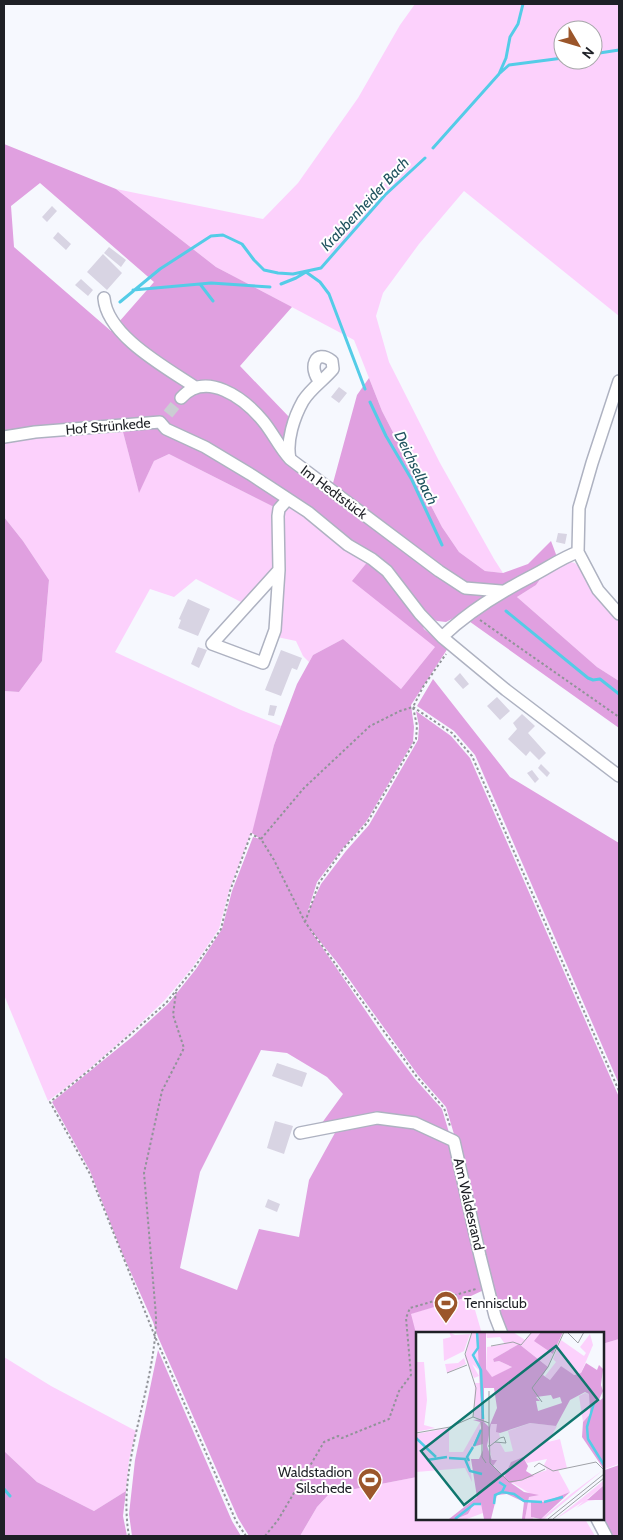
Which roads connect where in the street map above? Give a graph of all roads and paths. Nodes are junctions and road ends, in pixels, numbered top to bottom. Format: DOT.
graph roads {
  1 [pos="104,298"];
  2 [pos="619,381"];
  3 [pos="320,382"];
  4 [pos="196,387"];
  5 [pos="181,398"];
  6 [pos="4,437"];
  7 [pos="290,459"];
  8 [pos="287,500"];
  9 [pos="578,552"];
  10 [pos="279,570"];
  11 [pos="501,591"];
  12 [pos="470,613"];
  13 [pos="619,614"];
  14 [pos="442,637"];
  15 [pos="451,645"];
  16 [pos="413,707"];
  17 [pos="619,717"];
  18 [pos="619,776"];
  19 [pos="261,839"];
  20 [pos="305,922"];
  21 [pos="176,992"];
  22 [pos="619,1091"];
  23 [pos="300,1133"];
  24 [pos="454,1141"];
  25 [pos="488,1286"];
  26 [pos="501,1332"];
  27 [pos="156,1339"];
  28 [pos="598,1520"];
  29 [pos="129,1536"];
  30 [pos="246,1536"];
  31 [pos="265,1536"];
  32 [pos="606,1536"];
  1 -- 4 [label="street"];
  2 -- 9 [label="street"];
  3 -- 7 [label="street"];
  4 -- 5 [label="street"];
  4 -- 7 [label="street, Im Hedtstück"];
  6 -- 8 [label="street, Hof Strünkede"];
  7 -- 11 [label="street, Im Hedtstück"];
  8 -- 10 [label="street"];
  8 -- 14 [label="street"];
  9 -- 11 [label="street"];
  9 -- 13 [label="street"];
  10 -- 10 [label="street"];
  11 -- 12 [label="street"];
  12 -- 14 [label="street"];
  12 -- 17 [label="path"];
  14 -- 15 [label="street"];
  15 -- 16 [label="path"];
  15 -- 18 [label="street"];
  16 -- 19 [label="path"];
  16 -- 20 [label="path"];
  16 -- 22 [label="path"];
  19 -- 20 [label="path"];
  19 -- 21 [label="path"];
  20 -- 24 [label="path"];
  21 -- 27 [label="path"];
  21 -- 27 [label="path"];
  23 -- 24 [label="street, Am Waldesrand"];
  24 -- 25 [label="street, Am Waldesrand"];
  25 -- 26 [label="street, Am Waldesrand"];
  25 -- 31 [label="path"];
  27 -- 29 [label="path"];
  27 -- 30 [label="path"];
  28 -- 32 [label="street"];
}
